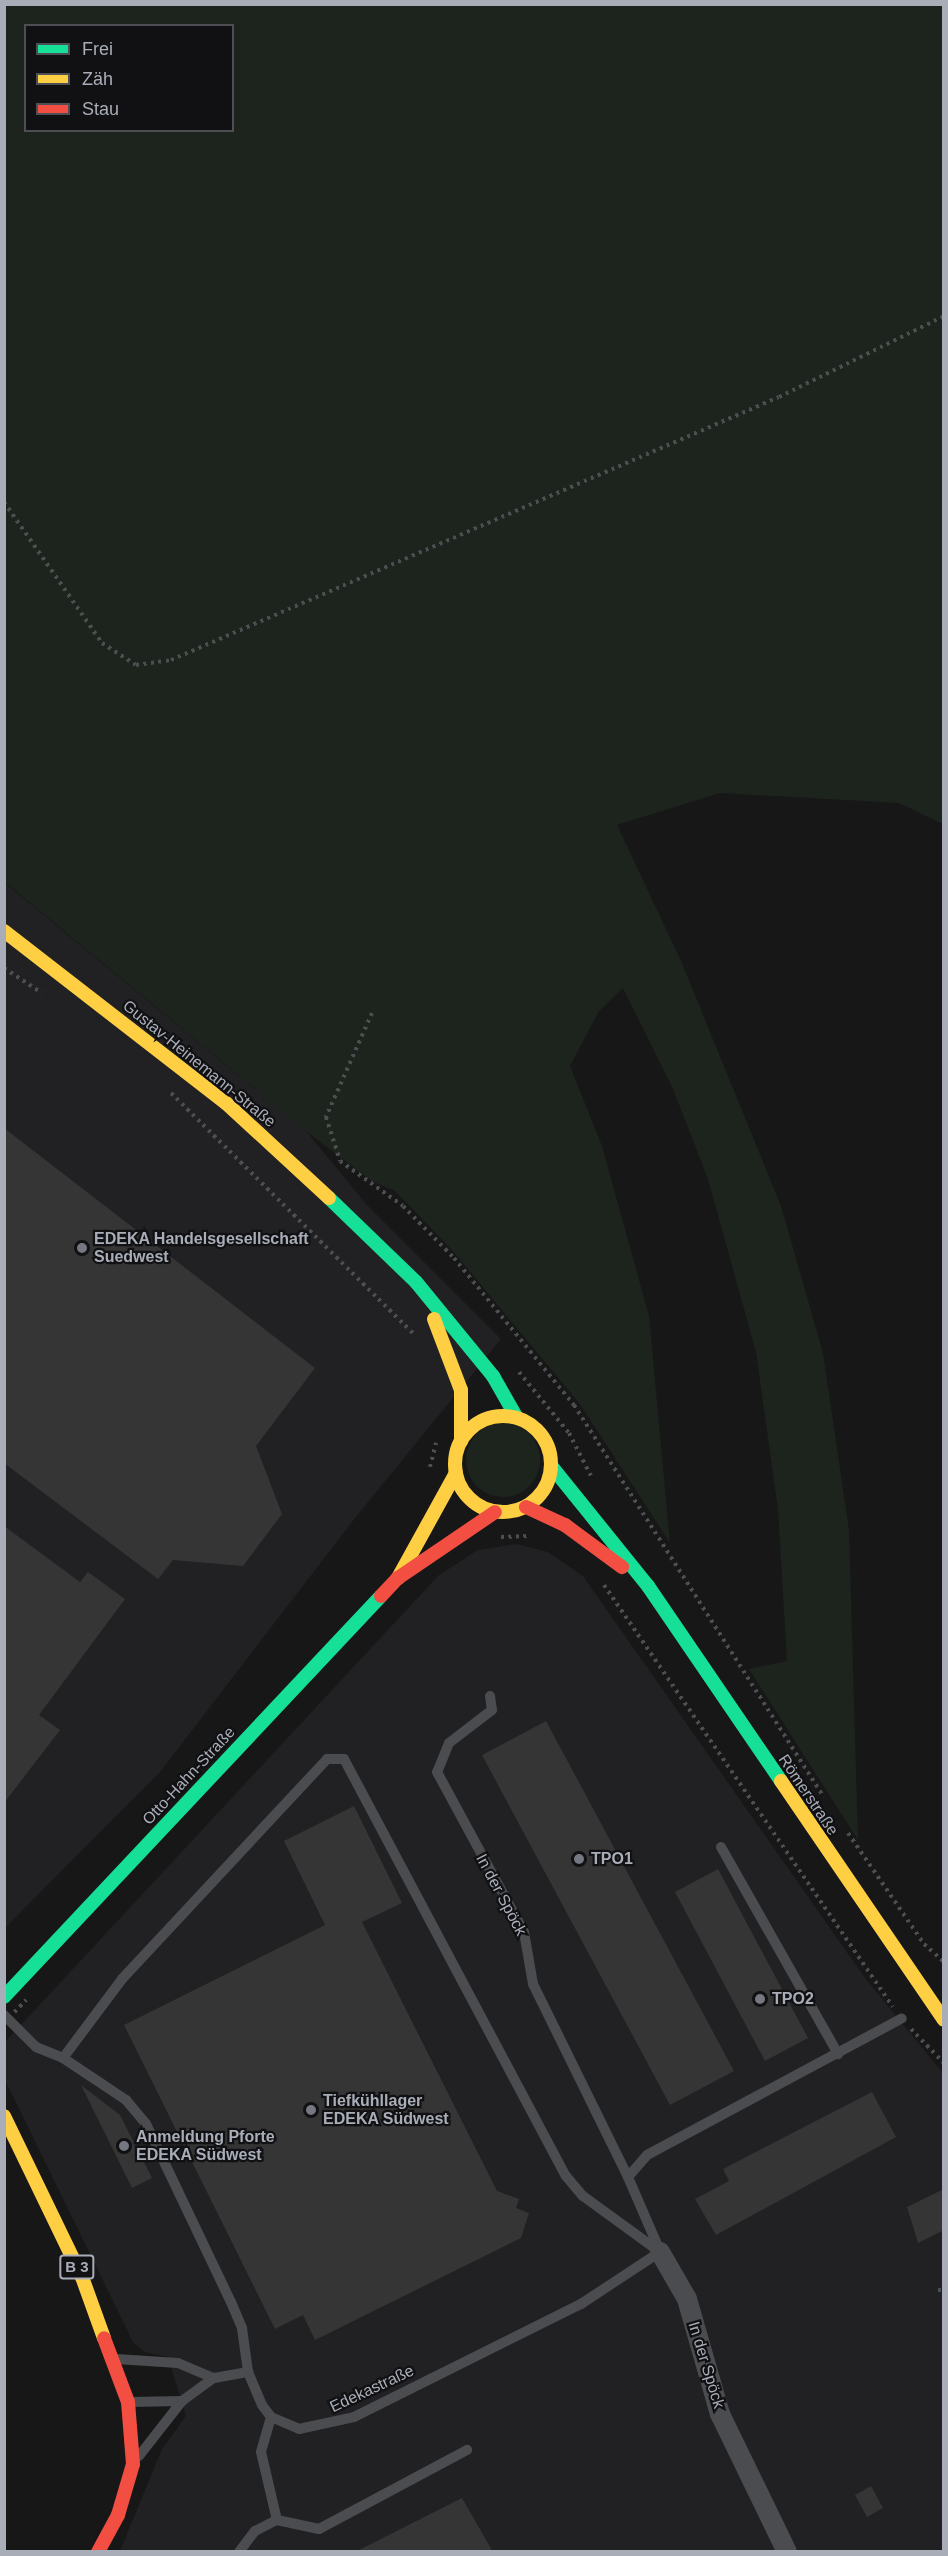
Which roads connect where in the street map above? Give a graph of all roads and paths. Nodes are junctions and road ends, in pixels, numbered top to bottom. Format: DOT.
graph roads {
  1 [pos="944,316"];
  2 [pos="4,502"];
  3 [pos="4,931"];
  4 [pos="4,968"];
  5 [pos="52,1000"];
  6 [pos="372,1013"];
  7 [pos="167,1089"];
  8 [pos="416,1282"];
  9 [pos="416,1335"];
  10 [pos="493,1376"];
  11 [pos="517,1418"];
  12 [pos="437,1429"];
  13 [pos="461,1441"];
  14 [pos="552,1467"];
  15 [pos="428,1473"];
  16 [pos="456,1473"];
  17 [pos="581,1500"];
  18 [pos="526,1507"];
  19 [pos="495,1512"];
  20 [pos="493,1538"];
  21 [pos="536,1538"];
  22 [pos="597,1577"];
  23 [pos="398,1578"];
  24 [pos="648,1586"];
  25 [pos="490,1696"];
  26 [pos="831,1809"];
  27 [pos="844,1827"];
  28 [pos="721,1847"];
  29 [pos="944,1962"];
  30 [pos="4,1997"];
  31 [pos="26,2000"];
  32 [pos="4,2015"];
  33 [pos="902,2018"];
  34 [pos="944,2020"];
  35 [pos="4,2023"];
  36 [pos="838,2054"];
  37 [pos="63,2058"];
  38 [pos="944,2063"];
  39 [pos="4,2116"];
  40 [pos="628,2177"];
  41 [pos="660,2252"];
  42 [pos="938,2290"];
  43 [pos="944,2290"];
  44 [pos="116,2359"];
  45 [pos="248,2372"];
  46 [pos="214,2378"];
  47 [pos="182,2401"];
  48 [pos="128,2402"];
  49 [pos="271,2417"];
  50 [pos="467,2450"];
  51 [pos="133,2464"];
  52 [pos="277,2520"];
  53 [pos="98,2552"];
  54 [pos="239,2552"];
  55 [pos="788,2552"];
  1 -- 2 [label="path"];
  3 -- 8 [label="street, Gustav-Heinemann-Straße"];
  4 -- 5 [label="path"];
  6 -- 26 [label="path"];
  7 -- 9 [label="path"];
  8 -- 10 [label="street, Gustav-Heinemann-Straße"];
  8 -- 13 [label="street, Gustav-Heinemann-Straße"];
  10 -- 11 [label="street, Gustav-Heinemann-Straße"];
  10 -- 17 [label="path"];
  11 -- 13 [label="street"];
  11 -- 14 [label="street"];
  12 -- 15 [label="path"];
  13 -- 16 [label="street"];
  14 -- 17 [label="street, Römerstraße"];
  14 -- 18 [label="street"];
  16 -- 19 [label="street"];
  16 -- 23 [label="street, Otto-Hahn-Straße"];
  17 -- 24 [label="street, Römerstraße"];
  18 -- 19 [label="street"];
  18 -- 24 [label="street, Römerstraße"];
  19 -- 23 [label="street, Otto-Hahn-Straße"];
  20 -- 21 [label="path"];
  22 -- 33 [label="path"];
  23 -- 30 [label="street, Otto-Hahn-Straße"];
  24 -- 34 [label="street, Römerstraße"];
  25 -- 40 [label="lane, In der Spöck"];
  27 -- 29 [label="path"];
  28 -- 36 [label="lane"];
  31 -- 35 [label="path, bridge"];
  32 -- 37 [label="lane"];
  33 -- 36 [label="lane"];
  33 -- 38 [label="path"];
  36 -- 40 [label="lane"];
  37 -- 41 [label="lane"];
  37 -- 45 [label="lane"];
  39 -- 44 [label="street, B 3"];
  40 -- 41 [label="lane, In der Spöck"];
  41 -- 49 [label="lane, Edekastraße"];
  41 -- 55 [label="street, In der Spöck"];
  42 -- 43 [label="path"];
  44 -- 46 [label="lane"];
  44 -- 48 [label="street, B 3"];
  45 -- 46 [label="lane"];
  45 -- 49 [label="lane"];
  46 -- 47 [label="lane"];
  47 -- 48 [label="lane"];
  47 -- 51 [label="lane"];
  48 -- 51 [label="street, B 3"];
  49 -- 52 [label="lane"];
  50 -- 52 [label="lane"];
  51 -- 53 [label="street, B 3"];
  52 -- 54 [label="lane"];
}
